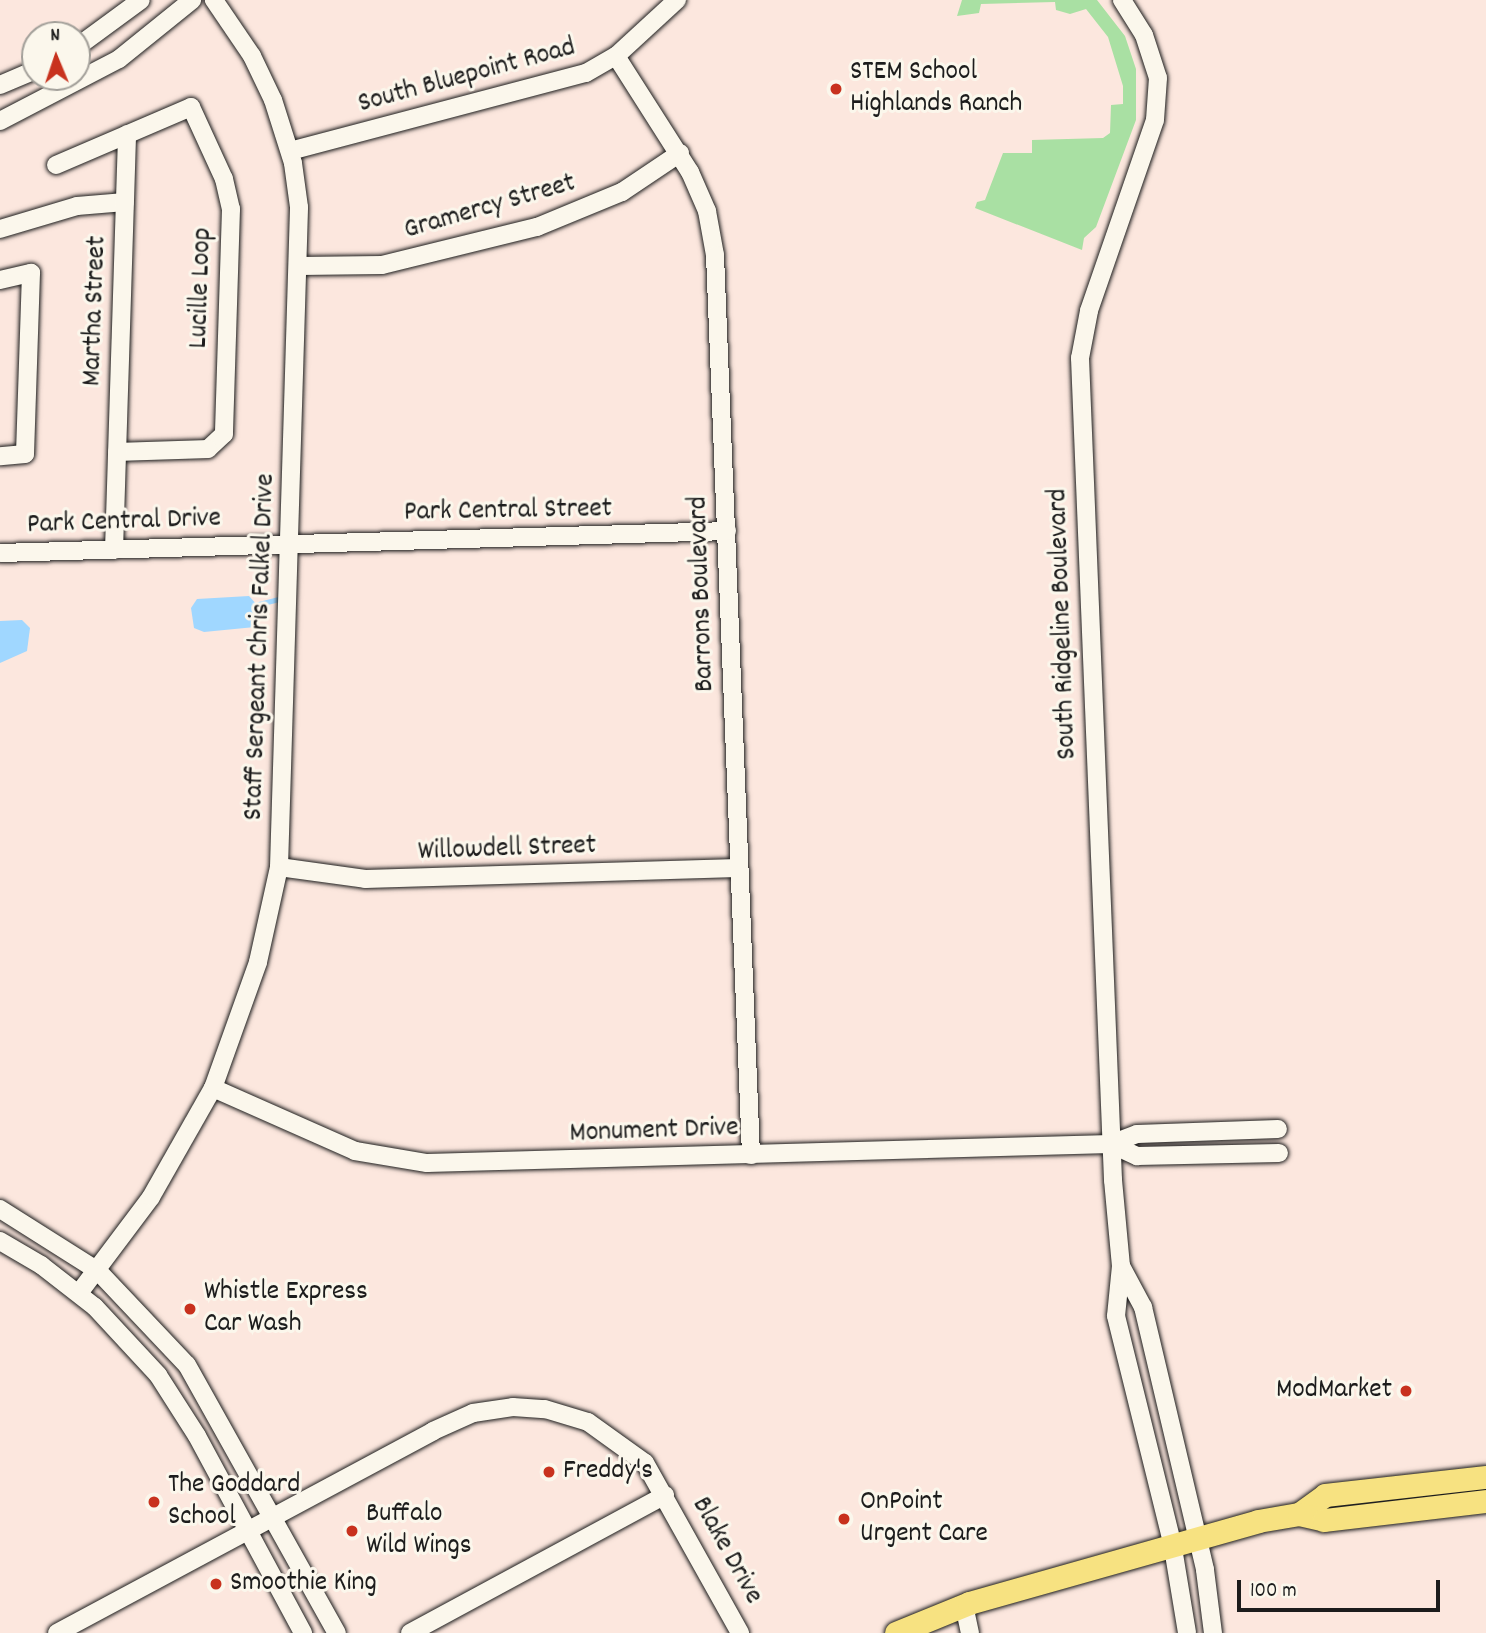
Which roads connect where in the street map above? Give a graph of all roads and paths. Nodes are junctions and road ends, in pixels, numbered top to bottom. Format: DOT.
graph roads {
  1 [pos="141,0"];
  2 [pos="192,0"];
  3 [pos="214,0"];
  4 [pos="677,0"];
  5 [pos="1122,0"];
  6 [pos="91,37"];
  7 [pos="616,56"];
  8 [pos="21,76"];
  9 [pos="0,85"];
  10 [pos="0,121"];
  11 [pos="127,134"];
  12 [pos="290,151"];
  13 [pos="680,153"];
  14 [pos="56,165"];
  15 [pos="125,202"];
  16 [pos="0,229"];
  17 [pos="300,266"];
  18 [pos="0,280"];
  19 [pos="117,452"];
  20 [pos="0,456"];
  21 [pos="727,531"];
  22 [pos="291,544"];
  23 [pos="114,550"];
  24 [pos="0,553"];
  25 [pos="279,867"];
  26 [pos="738,869"];
  27 [pos="213,1088"];
  28 [pos="1278,1129"];
  29 [pos="1111,1144"];
  30 [pos="1279,1153"];
  31 [pos="751,1155"];
  32 [pos="0,1209"];
  33 [pos="0,1241"];
  34 [pos="1121,1266"];
  35 [pos="98,1271"];
  36 [pos="79,1293"];
  37 [pos="1486,1477"];
  38 [pos="665,1494"];
  39 [pos="1486,1501"];
  40 [pos="1299,1514"];
  41 [pos="274,1516"];
  42 [pos="248,1530"];
  43 [pos="1197,1535"];
  44 [pos="1172,1542"];
  45 [pos="964,1605"];
  46 [pos="57,1633"];
  47 [pos="303,1633"];
  48 [pos="337,1633"];
  49 [pos="410,1633"];
  50 [pos="740,1633"];
  51 [pos="896,1633"];
  52 [pos="970,1633"];
  53 [pos="1187,1633"];
  54 [pos="1213,1633"];
  1 -- 6 [label="street"];
  2 -- 10 [label="street"];
  3 -- 12 [label="street, Staff Sergeant Chris Falkel Drive"];
  4 -- 7 [label="street, South Bluepoint Road"];
  5 -- 29 [label="street, South Ridgeline Boulevard"];
  7 -- 12 [label="street, South Bluepoint Road"];
  7 -- 13 [label="street, Barrons Boulevard"];
  8 -- 9 [label="street"];
  11 -- 14 [label="street, Lucille Loop"];
  11 -- 15 [label="street"];
  11 -- 19 [label="street, Lucille Loop"];
  12 -- 17 [label="street, Staff Sergeant Chris Falkel Drive"];
  13 -- 17 [label="street, Gramercy Street"];
  13 -- 21 [label="street, Barrons Boulevard"];
  15 -- 16 [label="street, Martha Street"];
  15 -- 19 [label="street, Martha Street"];
  17 -- 22 [label="street, Staff Sergeant Chris Falkel Drive"];
  18 -- 20 [label="street"];
  19 -- 23 [label="street, Martha Street"];
  21 -- 22 [label="street, Park Central Street"];
  21 -- 26 [label="street, Barrons Boulevard"];
  22 -- 23 [label="street, Park Central Drive"];
  22 -- 25 [label="street, Staff Sergeant Chris Falkel Drive"];
  23 -- 24 [label="street, Park Central Drive"];
  25 -- 26 [label="street, Willowdell Street"];
  25 -- 27 [label="street, Staff Sergeant Chris Falkel Drive"];
  26 -- 31 [label="street, Barrons Boulevard"];
  27 -- 31 [label="street, Monument Drive"];
  27 -- 35 [label="street, Staff Sergeant Chris Falkel Drive"];
  28 -- 29 [label="street, Monument Drive"];
  29 -- 30 [label="street, Monument Drive"];
  29 -- 31 [label="street, Monument Drive"];
  29 -- 34 [label="street, South Ridgeline Boulevard"];
  32 -- 35 [label="street"];
  33 -- 36 [label="street"];
  34 -- 43 [label="street, South Ridgeline Boulevard"];
  34 -- 44 [label="street, South Ridgeline Boulevard"];
  35 -- 36 [label="street, Staff Sergeant Chris Falkel Drive"];
  35 -- 41 [label="street"];
  36 -- 42 [label="street"];
  37 -- 40 [label="main road"];
  38 -- 41 [label="street, Blake Drive"];
  38 -- 49 [label="street"];
  38 -- 50 [label="street, Blake Drive"];
  39 -- 40 [label="main road"];
  40 -- 43 [label="main road"];
  41 -- 42 [label="street, Blake Drive"];
  41 -- 48 [label="street"];
  42 -- 46 [label="street, Blake Drive"];
  42 -- 47 [label="street"];
  43 -- 44 [label="main road"];
  43 -- 54 [label="street, South Ridgeline Boulevard"];
  44 -- 45 [label="main road"];
  44 -- 53 [label="street, South Ridgeline Boulevard"];
  45 -- 51 [label="main road"];
  45 -- 52 [label="street"];
}
